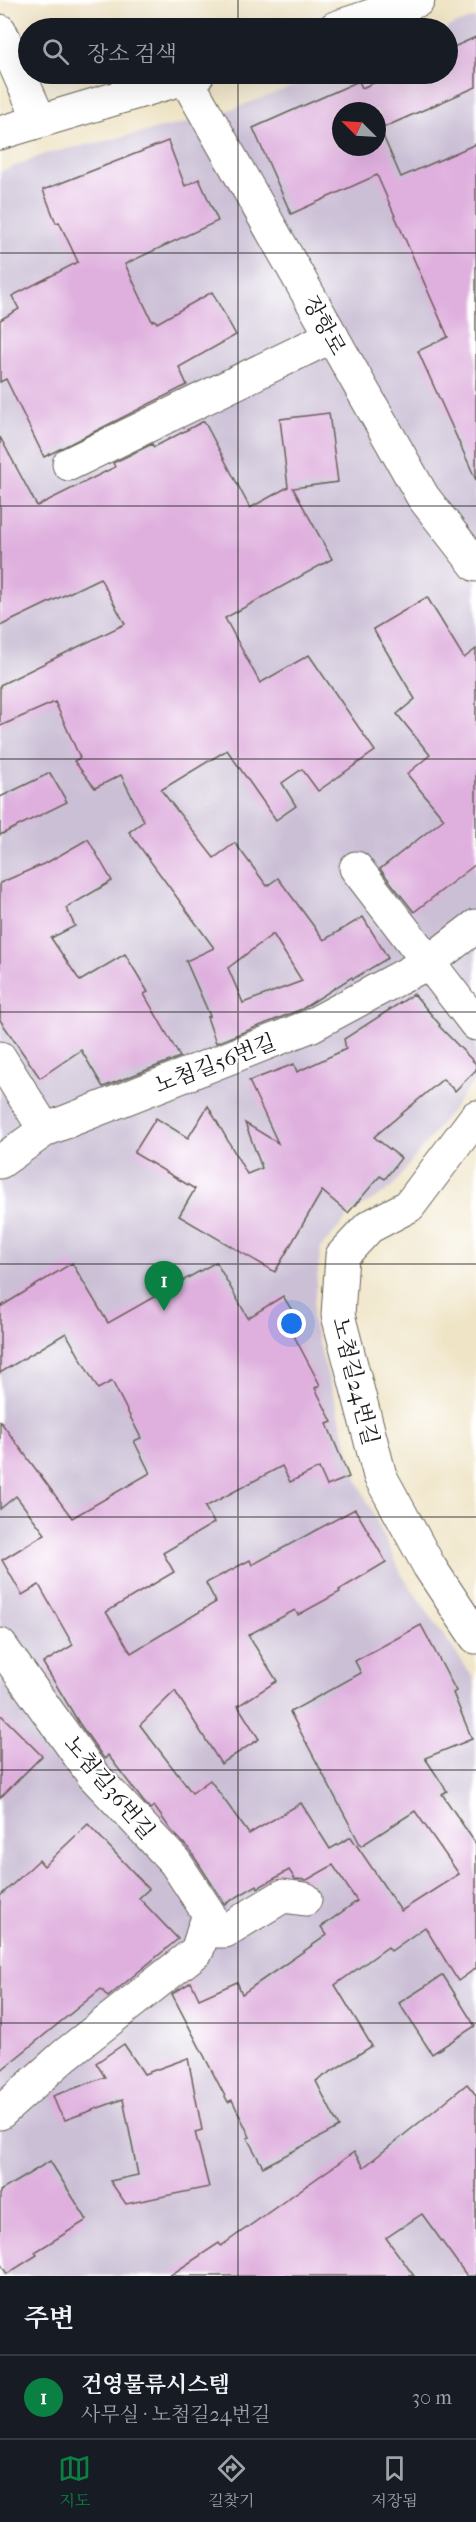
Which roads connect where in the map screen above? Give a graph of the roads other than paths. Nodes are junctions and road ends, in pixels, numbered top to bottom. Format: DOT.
graph roads {
  1 [pos="418,0"];
  2 [pos="365,18"];
  3 [pos="0,31"];
  4 [pos="18,72"];
  5 [pos="24,84"];
  6 [pos="161,84"];
  7 [pos="196,84"];
  8 [pos="40,121"];
  9 [pos="0,133"];
  10 [pos="332,336"];
  11 [pos="69,464"];
  12 [pos="476,565"];
  13 [pos="356,868"];
  14 [pos="476,926"];
  15 [pos="429,962"];
  16 [pos="476,1024"];
  17 [pos="0,1058"];
  18 [pos="476,1117"];
  19 [pos="45,1130"];
  20 [pos="0,1162"];
  21 [pos="476,1638"];
  22 [pos="0,1645"];
  23 [pos="305,1899"];
  24 [pos="203,1931"];
  25 [pos="0,2114"];
  1 -- 2 [label="street"];
  3 -- 4 [label="street"];
  5 -- 8 [label="street"];
  6 -- 8 [label="street, 장항로"];
  7 -- 10 [label="street, 장항로"];
  8 -- 9 [label="street, 장항로"];
  10 -- 11 [label="street"];
  10 -- 12 [label="street, 장항로"];
  13 -- 15 [label="street"];
  14 -- 15 [label="street, 노첨길56번길"];
  15 -- 16 [label="street"];
  15 -- 19 [label="street, 노첨길56번길"];
  17 -- 19 [label="street"];
  18 -- 21 [label="street, 노첨길24번길"];
  19 -- 20 [label="street, 노첨길56번길"];
  22 -- 24 [label="street, 노첨길36번길"];
  23 -- 24 [label="street"];
  24 -- 25 [label="street, 노첨길36번길"];
}
